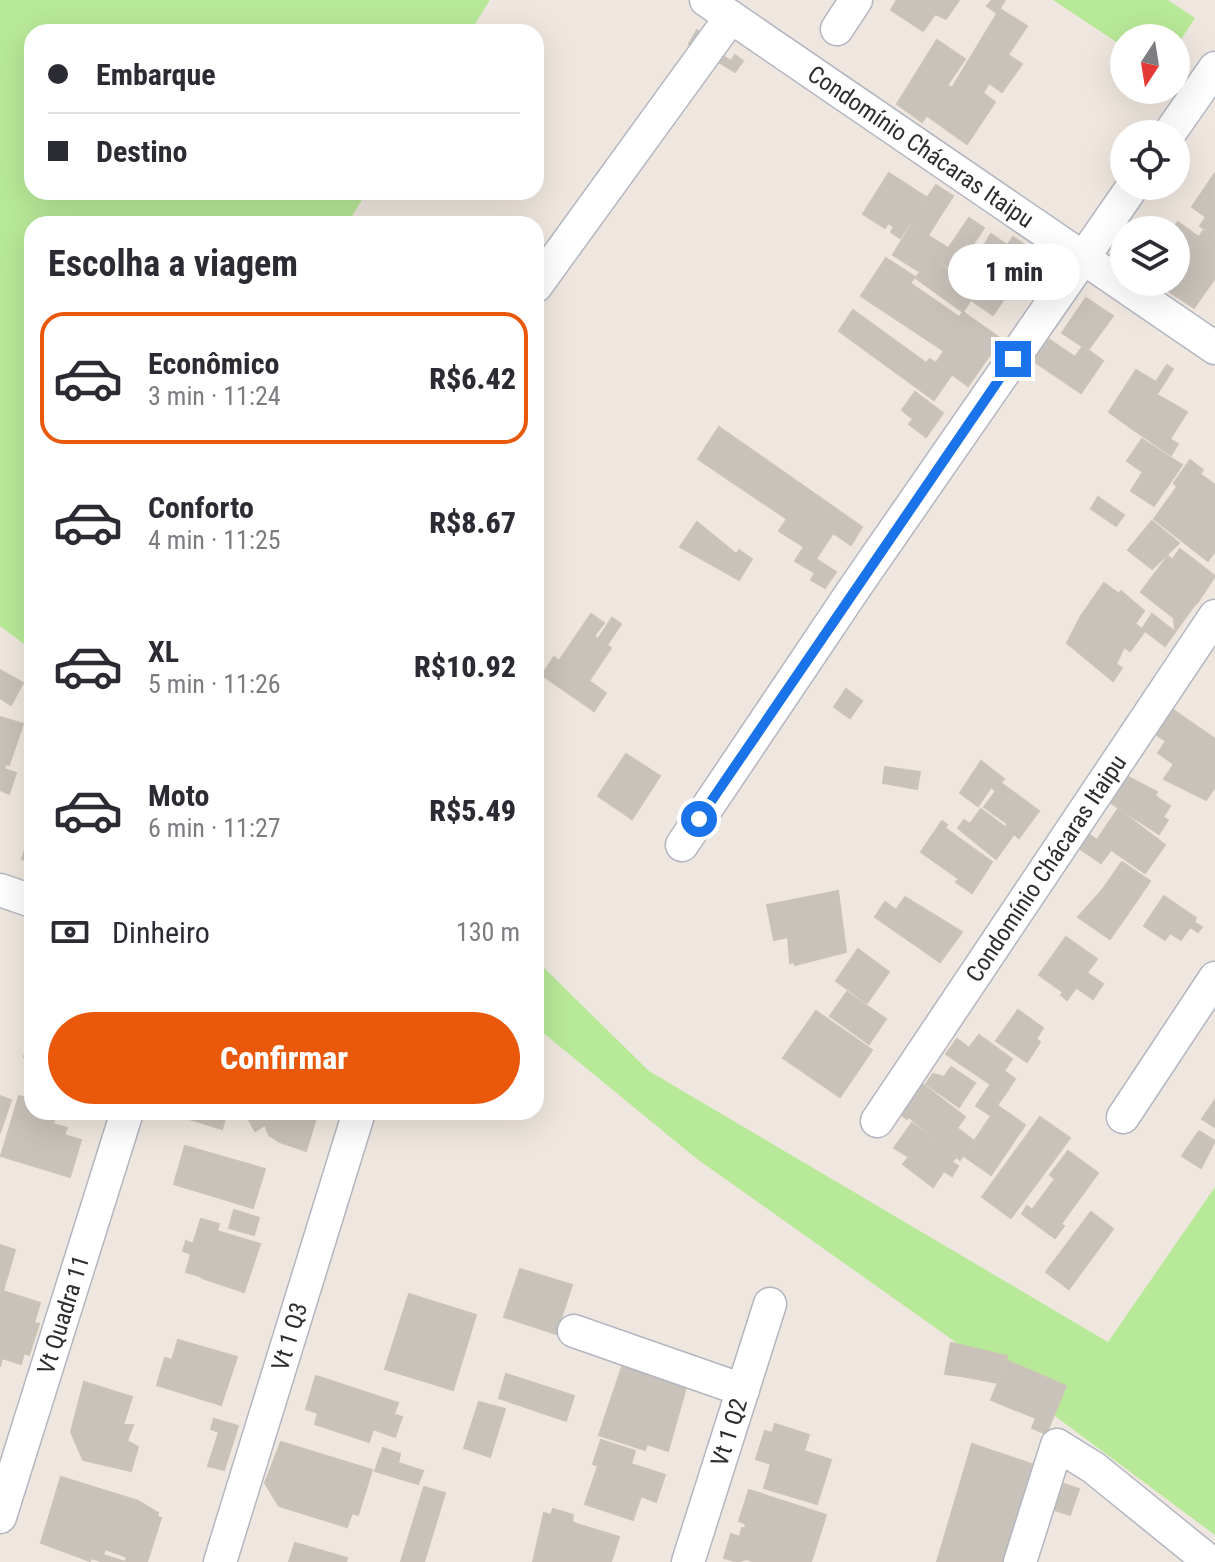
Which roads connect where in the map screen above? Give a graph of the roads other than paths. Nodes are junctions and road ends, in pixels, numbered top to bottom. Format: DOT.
graph roads {
  1 [pos="856,0"];
  2 [pos="719,8"];
  3 [pos="837,29"];
  4 [pos="1215,68"];
  5 [pos="1179,120"];
  6 [pos="1123,200"];
  7 [pos="1084,258"];
  8 [pos="544,274"];
  9 [pos="1215,348"];
  10 [pos="1215,616"];
  11 [pos="682,845"];
  12 [pos="0,890"];
  13 [pos="24,898"];
  14 [pos="1215,978"];
  15 [pos="1123,1117"];
  16 [pos="124,1120"];
  17 [pos="357,1120"];
  18 [pos="877,1121"];
  19 [pos="770,1304"];
  20 [pos="574,1331"];
  21 [pos="743,1390"];
  22 [pos="11,1443"];
  23 [pos="0,1517"];
  24 [pos="220,1562"];
  25 [pos="688,1562"];
  26 [pos="1020,1562"];
  27 [pos="1210,1562"];
  1 -- 3 [label="street"];
  2 -- 7 [label="street, Condomínio Chácaras Itaipu"];
  2 -- 8 [label="street"];
  4 -- 5 [label="street"];
  6 -- 7 [label="street"];
  7 -- 9 [label="street, Condomínio Chácaras Itaipu"];
  7 -- 11 [label="street"];
  10 -- 18 [label="street, Condomínio Chácaras Itaipu"];
  12 -- 13 [label="street"];
  14 -- 15 [label="street"];
  16 -- 22 [label="street, Vt Quadra 11"];
  17 -- 24 [label="street, Vt 1 Q3"];
  19 -- 21 [label="street, Vt 1 Q2"];
  20 -- 21 [label="street"];
  21 -- 25 [label="street, Vt 1 Q2"];
  22 -- 23 [label="street, Vt Quadra 11"];
  26 -- 27 [label="street"];
}
